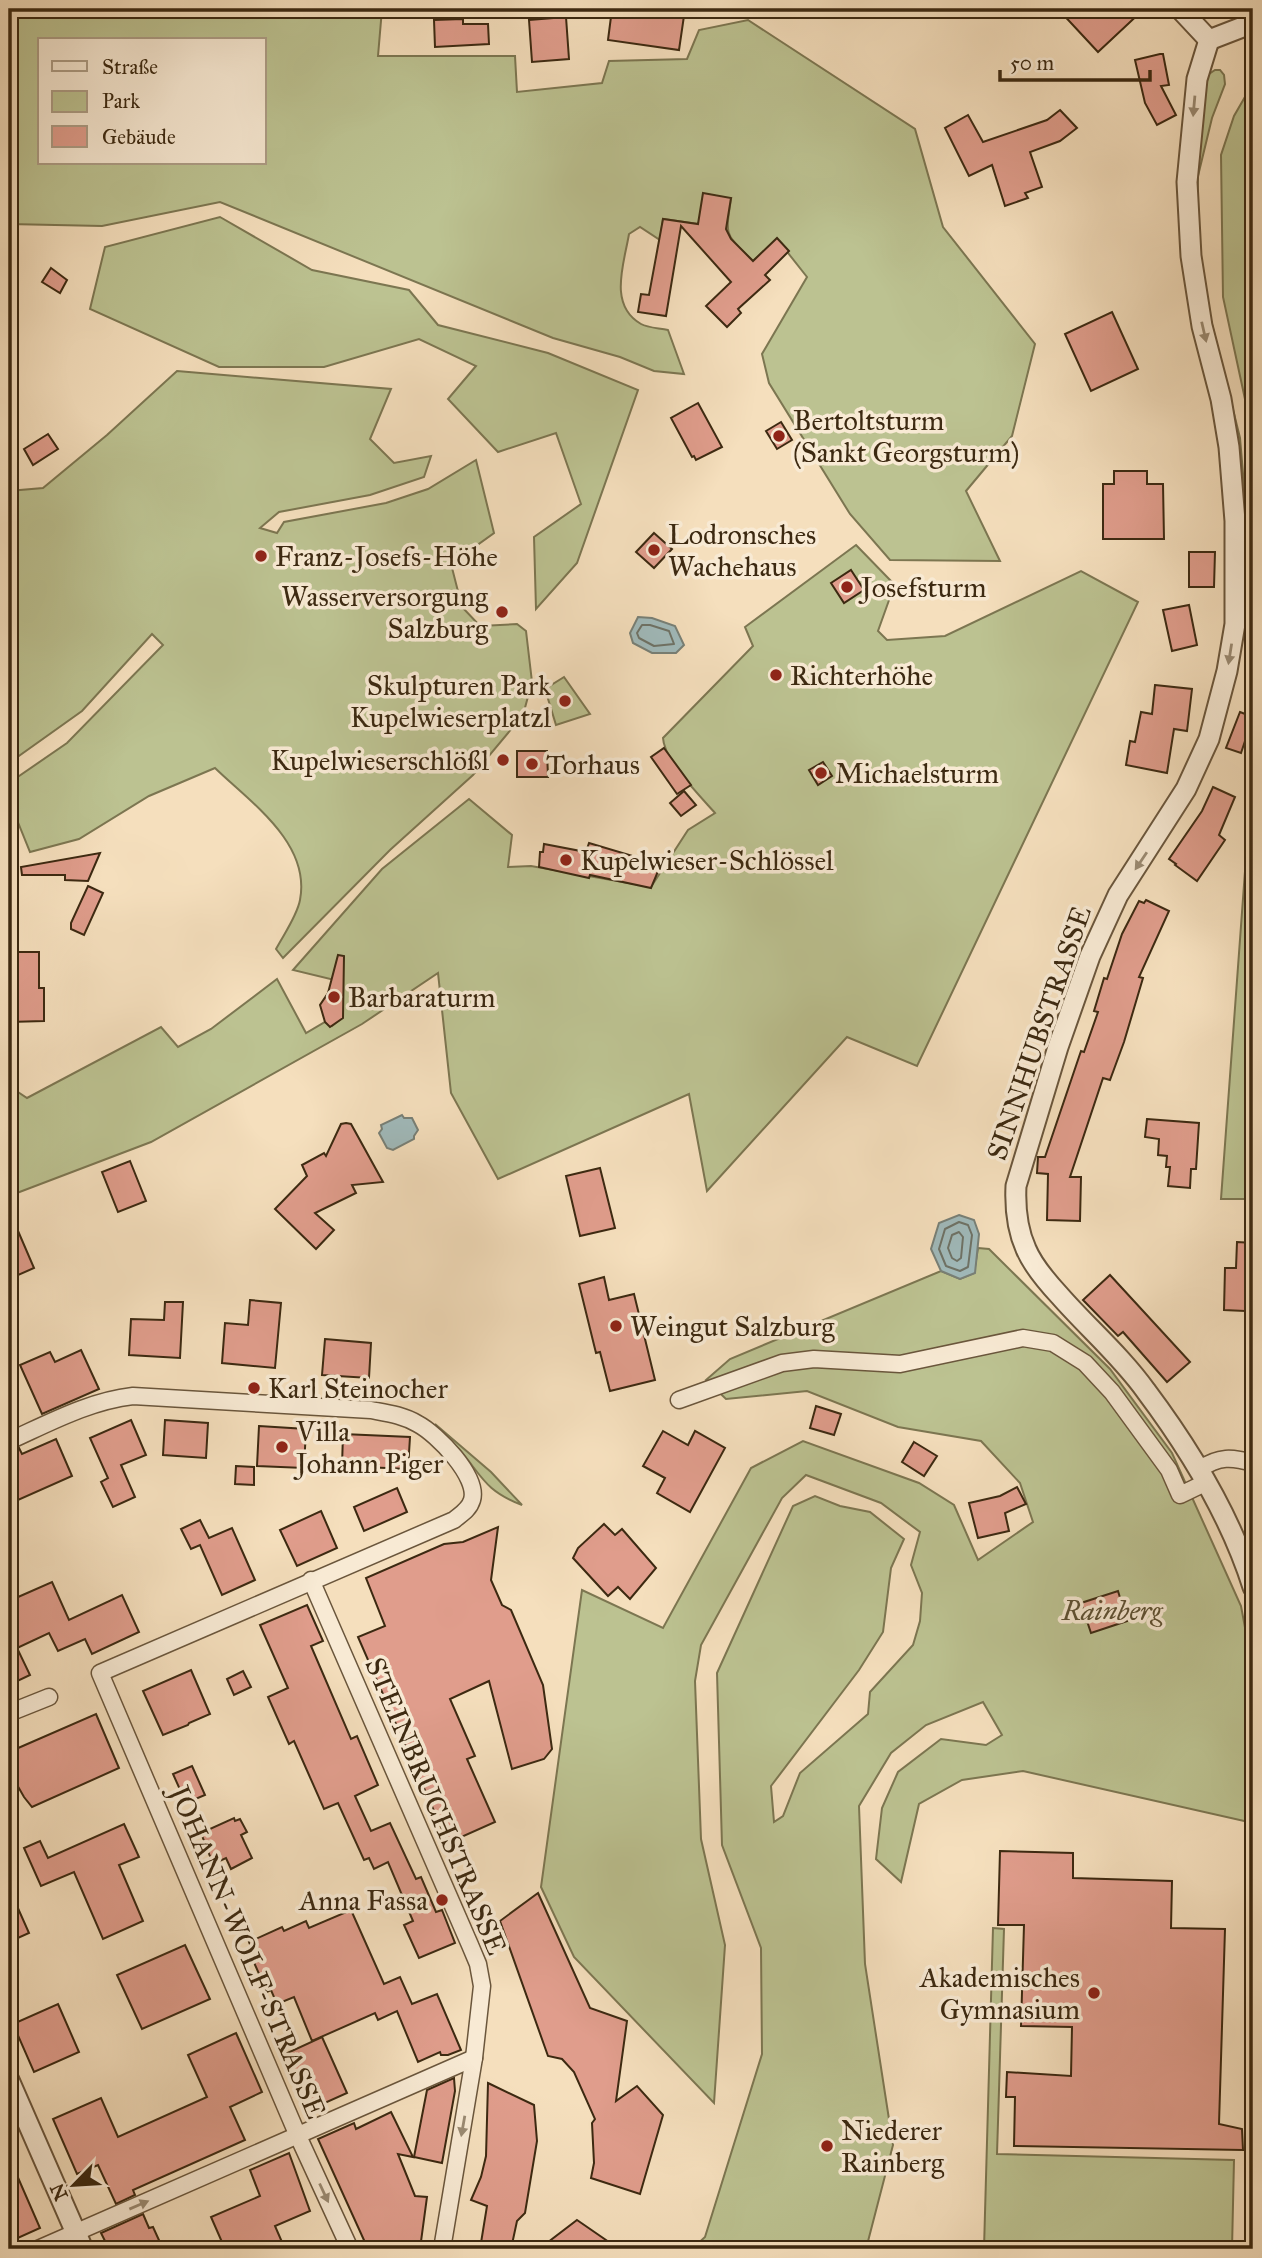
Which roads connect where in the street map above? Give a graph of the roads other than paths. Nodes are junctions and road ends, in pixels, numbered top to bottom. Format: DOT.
graph roads {
  1 [pos="1180,9"];
  2 [pos="1253,23"];
  3 [pos="1209,40"];
  4 [pos="680,1400"];
  5 [pos="9,1441"];
  6 [pos="1253,1463"];
  7 [pos="1204,1476"];
  8 [pos="311,1580"];
  9 [pos="1253,1587"];
  10 [pos="49,1697"];
  11 [pos="9,1713"];
  12 [pos="474,2058"];
  13 [pos="9,2080"];
  14 [pos="298,2136"];
  15 [pos="80,2241"];
  16 [pos="38,2249"];
  17 [pos="350,2249"];
  18 [pos="442,2249"];
  1 -- 3 [label="street"];
  2 -- 3 [label="street"];
  3 -- 7 [label="street, SINNHUBSTRASSE, one-way"];
  4 -- 7 [label="street"];
  5 -- 8 [label="street"];
  6 -- 7 [label="street"];
  7 -- 9 [label="street, SINNHUBSTRASSE"];
  8 -- 12 [label="street, STEINBRUCHSTRASSE"];
  8 -- 14 [label="street, JOHANN-WOLF-STRASSE"];
  10 -- 11 [label="street"];
  12 -- 14 [label="street"];
  12 -- 18 [label="street, STEINBRUCHSTRASSE, one-way"];
  13 -- 15 [label="street"];
  15 -- 14 [label="street, one-way"];
  14 -- 17 [label="street, JOHANN-WOLF-STRASSE, one-way"];
  15 -- 16 [label="street"];
}
